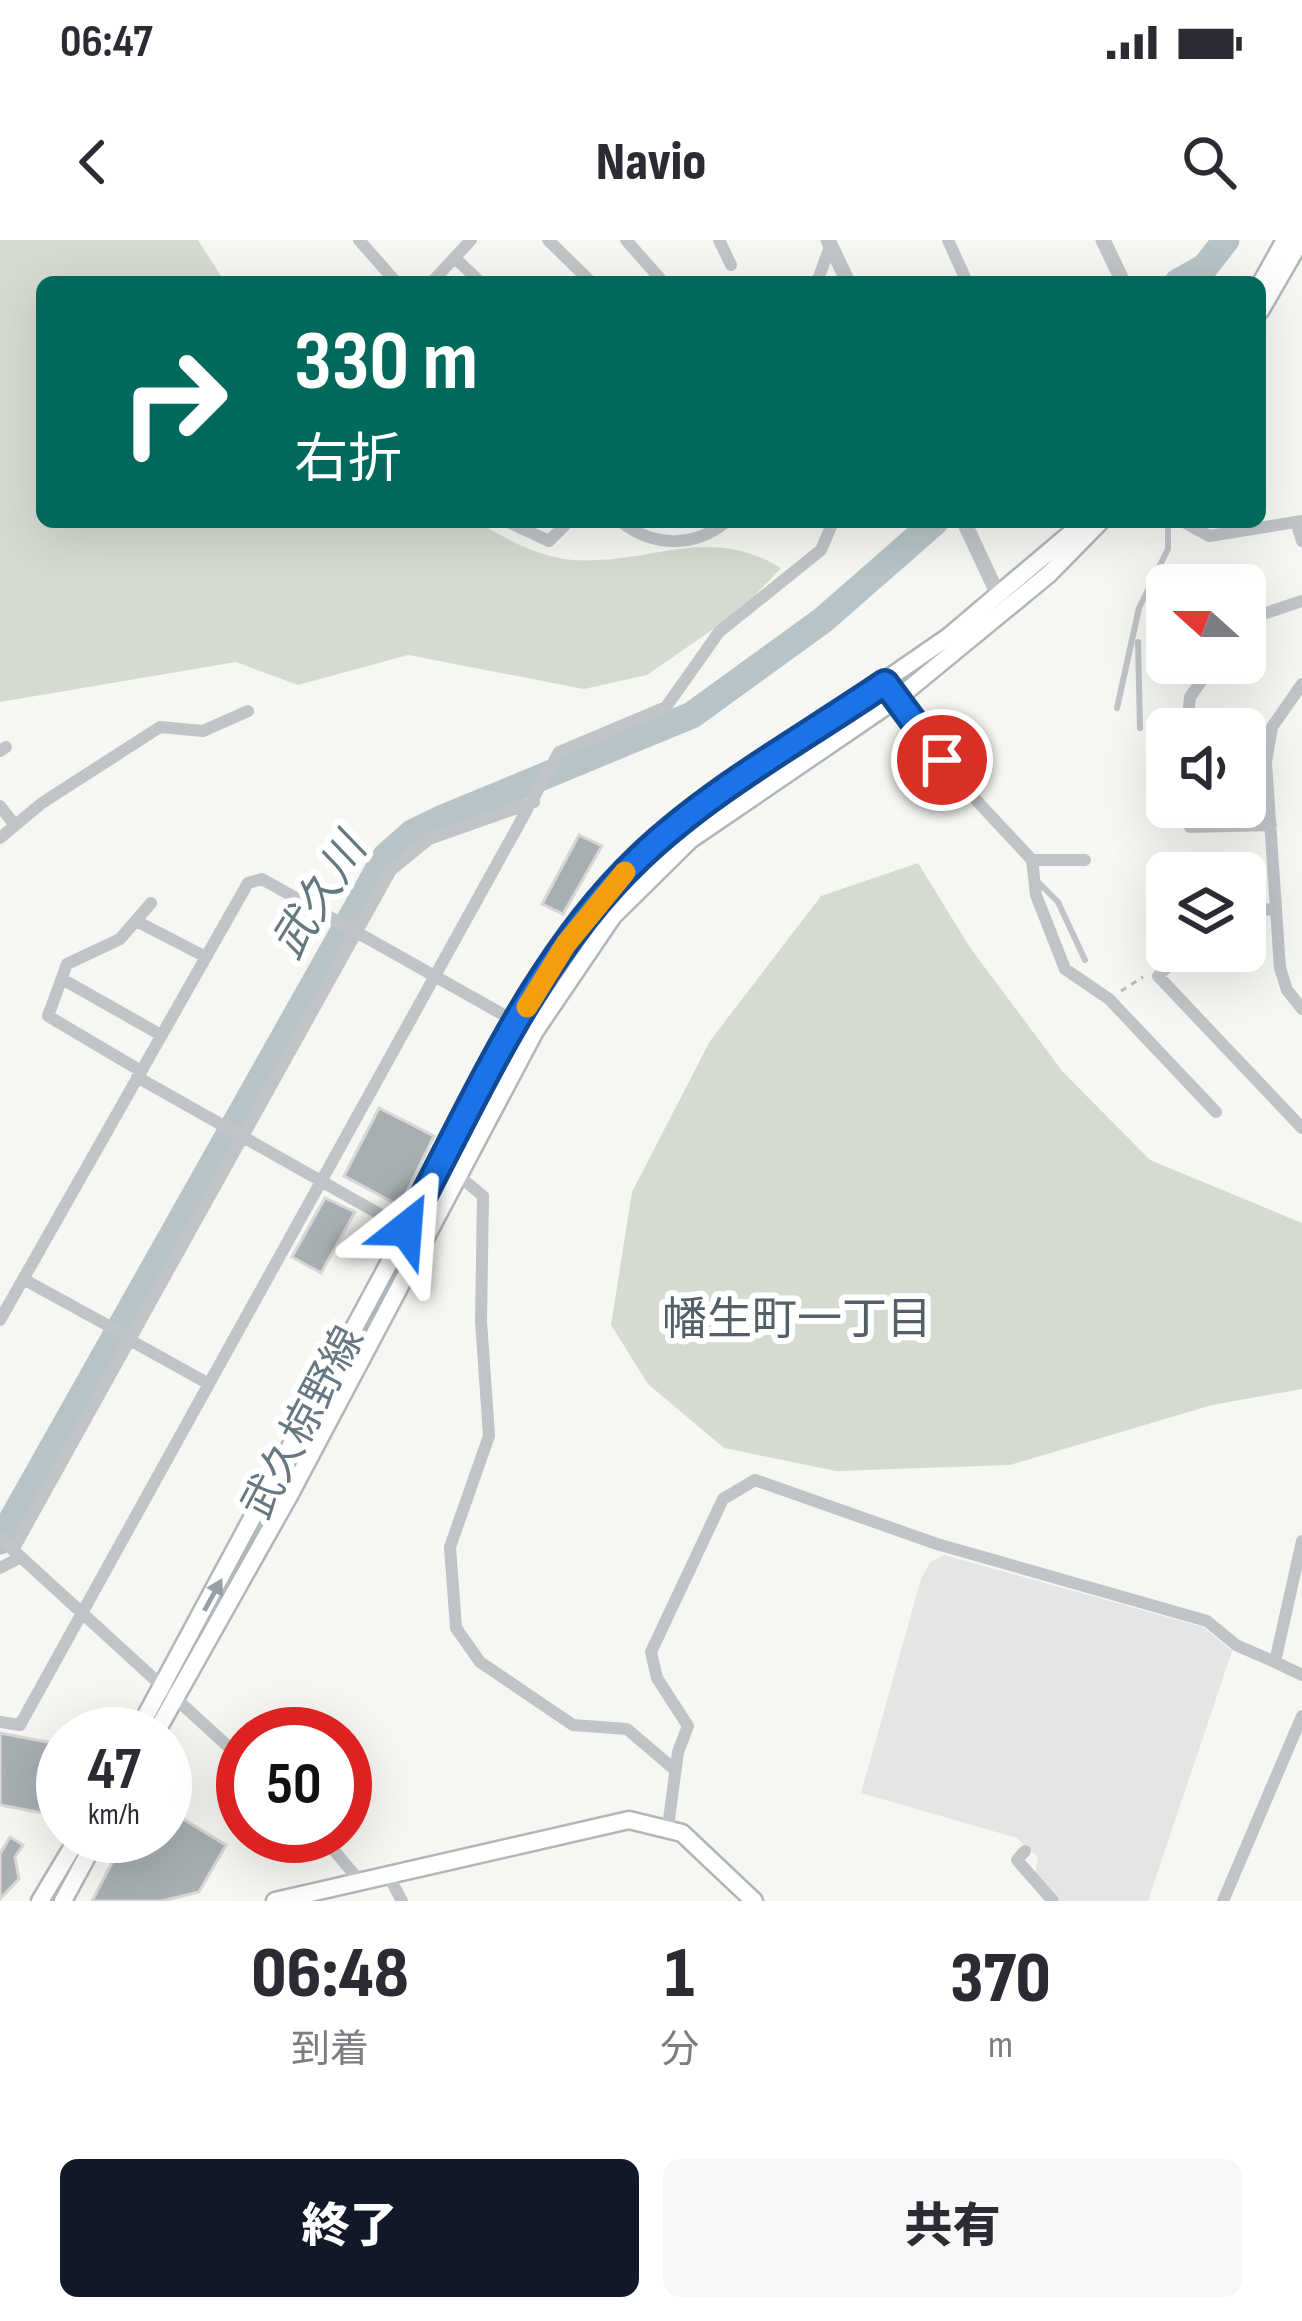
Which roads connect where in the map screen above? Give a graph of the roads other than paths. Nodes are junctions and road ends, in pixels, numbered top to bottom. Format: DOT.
graph roads {
  1 [pos="359,240"];
  2 [pos="471,240"];
  3 [pos="548,240"];
  4 [pos="626,240"];
  5 [pos="719,240"];
  6 [pos="948,240"];
  7 [pos="1103,240"];
  8 [pos="1285,240"];
  9 [pos="1300,240"];
  10 [pos="831,242"];
  11 [pos="455,258"];
  12 [pos="731,265"];
  13 [pos="391,276"];
  14 [pos="438,276"];
  15 [pos="474,276"];
  16 [pos="585,276"];
  17 [pos="658,276"];
  18 [pos="818,276"];
  19 [pos="845,276"];
  20 [pos="964,276"];
  21 [pos="1120,276"];
  22 [pos="1265,276"];
  23 [pos="1266,300"];
  24 [pos="1299,521"];
  25 [pos="1266,526"];
  26 [pos="521,528"];
  27 [pos="562,528"];
  28 [pos="632,528"];
  29 [pos="717,528"];
  30 [pos="830,528"];
  31 [pos="967,528"];
  32 [pos="1078,528"];
  33 [pos="1093,528"];
  34 [pos="1168,528"];
  35 [pos="1195,528"];
  36 [pos="1257,528"];
  37 [pos="1302,541"];
  38 [pos="1302,602"];
  39 [pos="1002,603"];
  40 [pos="1266,613"];
  41 [pos="1137,631"];
  42 [pos="885,683"];
  43 [pos="1302,684"];
  44 [pos="898,698"];
  45 [pos="1117,708"];
  46 [pos="248,711"];
  47 [pos="1140,728"];
  48 [pos="534,802"];
  49 [pos="0,806"];
  50 [pos="14,824"];
  51 [pos="1266,825"];
  52 [pos="1271,825"];
  53 [pos="0,838"];
  54 [pos="1032,860"];
  55 [pos="1085,860"];
  56 [pos="1036,880"];
  57 [pos="151,903"];
  58 [pos="1266,909"];
  59 [pos="1276,910"];
  60 [pos="138,922"];
  61 [pos="354,931"];
  62 [pos="206,956"];
  63 [pos="1085,960"];
  64 [pos="1162,972"];
  65 [pos="437,977"];
  66 [pos="62,980"];
  67 [pos="1302,1009"];
  68 [pos="518,1023"];
  69 [pos="161,1035"];
  70 [pos="139,1074"];
  71 [pos="1216,1112"];
  72 [pos="1302,1128"];
  73 [pos="240,1135"];
  74 [pos="459,1176"];
  75 [pos="324,1183"];
  76 [pos="406,1229"];
  77 [pos="424,1239"];
  78 [pos="23,1280"];
  79 [pos="0,1320"];
  80 [pos="128,1337"];
  81 [pos="209,1384"];
  82 [pos="1302,1541"];
  83 [pos="11,1548"];
  84 [pos="0,1568"];
  85 [pos="1299,1571"];
  86 [pos="81,1615"];
  87 [pos="1275,1661"];
  88 [pos="1302,1675"];
  89 [pos="168,1693"];
  90 [pos="157,1707"];
  91 [pos="163,1707"];
  92 [pos="1302,1716"];
  93 [pos="0,1722"];
  94 [pos="216,1736"];
  95 [pos="675,1770"];
  96 [pos="668,1827"];
  97 [pos="1024,1851"];
  98 [pos="63,1863"];
  99 [pos="83,1863"];
  100 [pos="344,1863"];
  101 [pos="387,1873"];
  102 [pos="358,1880"];
  103 [pos="40,1901"];
  104 [pos="63,1901"];
  105 [pos="275,1901"];
  106 [pos="402,1901"];
  107 [pos="754,1901"];
  108 [pos="1053,1901"];
  109 [pos="1223,1901"];
  1 -- 13 [label="street"];
  2 -- 11 [label="street"];
  3 -- 16 [label="street"];
  4 -- 17 [label="street"];
  5 -- 12 [label="street"];
  6 -- 20 [label="street"];
  7 -- 21 [label="street"];
  8 -- 22 [label="main road"];
  9 -- 23 [label="main road"];
  10 -- 18 [label="street"];
  10 -- 19 [label="street"];
  11 -- 14 [label="street"];
  11 -- 15 [label="street"];
  24 -- 25 [label="street"];
  24 -- 37 [label="street"];
  26 -- 27 [label="street"];
  28 -- 29 [label="street"];
  30 -- 48 [label="street"];
  31 -- 39 [label="street"];
  32 -- 39 [label="main road, 武久椋野線"];
  33 -- 39 [label="main road, 武久椋野線"];
  34 -- 41 [label="lane"];
  35 -- 36 [label="street"];
  38 -- 40 [label="street"];
  39 -- 42 [label="main road, 武久椋野線"];
  39 -- 44 [label="main road, 武久椋野線"];
  41 -- 45 [label="lane"];
  41 -- 47 [label="lane"];
  42 -- 44 [label="street"];
  42 -- 68 [label="main road, 武久椋野線"];
  43 -- 52 [label="street"];
  44 -- 54 [label="street"];
  44 -- 74 [label="main road, 武久椋野線"];
  46 -- 50 [label="street"];
  48 -- 61 [label="street"];
  48 -- 65 [label="street"];
  49 -- 50 [label="street"];
  50 -- 53 [label="street"];
  51 -- 52 [label="street"];
  52 -- 59 [label="street"];
  54 -- 55 [label="street"];
  54 -- 56 [label="street"];
  56 -- 63 [label="lane"];
  56 -- 71 [label="street"];
  57 -- 60 [label="street"];
  58 -- 59 [label="street"];
  59 -- 67 [label="street"];
  60 -- 62 [label="street"];
  60 -- 66 [label="street"];
  61 -- 62 [label="street"];
  61 -- 65 [label="street"];
  61 -- 73 [label="street"];
  62 -- 69 [label="street"];
  64 -- 72 [label="street"];
  65 -- 68 [label="street"];
  65 -- 75 [label="street"];
  66 -- 69 [label="street"];
  66 -- 70 [label="street"];
  68 -- 76 [label="main road, 武久椋野線"];
  69 -- 70 [label="street"];
  70 -- 73 [label="street"];
  70 -- 78 [label="street"];
  73 -- 75 [label="street"];
  73 -- 80 [label="street"];
  74 -- 77 [label="main road, 武久椋野線"];
  74 -- 95 [label="street"];
  75 -- 76 [label="street"];
  75 -- 81 [label="street"];
  76 -- 77 [label="street"];
  89 -- 76 [label="main road, 武久椋野線, one-way"];
  77 -- 89 [label="main road, 武久椋野線"];
  78 -- 79 [label="street"];
  78 -- 80 [label="street"];
  80 -- 81 [label="street"];
  80 -- 83 [label="street"];
  81 -- 86 [label="street"];
  82 -- 85 [label="street"];
  83 -- 84 [label="street"];
  83 -- 86 [label="street"];
  85 -- 87 [label="street"];
  86 -- 89 [label="street"];
  86 -- 93 [label="street"];
  87 -- 88 [label="street"];
  87 -- 95 [label="street"];
  89 -- 90 [label="main road, 武久椋野線"];
  89 -- 91 [label="main road, 武久椋野線"];
  89 -- 94 [label="street"];
  92 -- 109 [label="street"];
  95 -- 96 [label="street"];
  96 -- 101 [label="main road"];
  96 -- 107 [label="main road"];
  97 -- 108 [label="street"];
  98 -- 103 [label="main road"];
  99 -- 104 [label="main road"];
  100 -- 102 [label="street"];
  101 -- 102 [label="main road"];
  101 -- 106 [label="street"];
  102 -- 105 [label="main road"];
}
